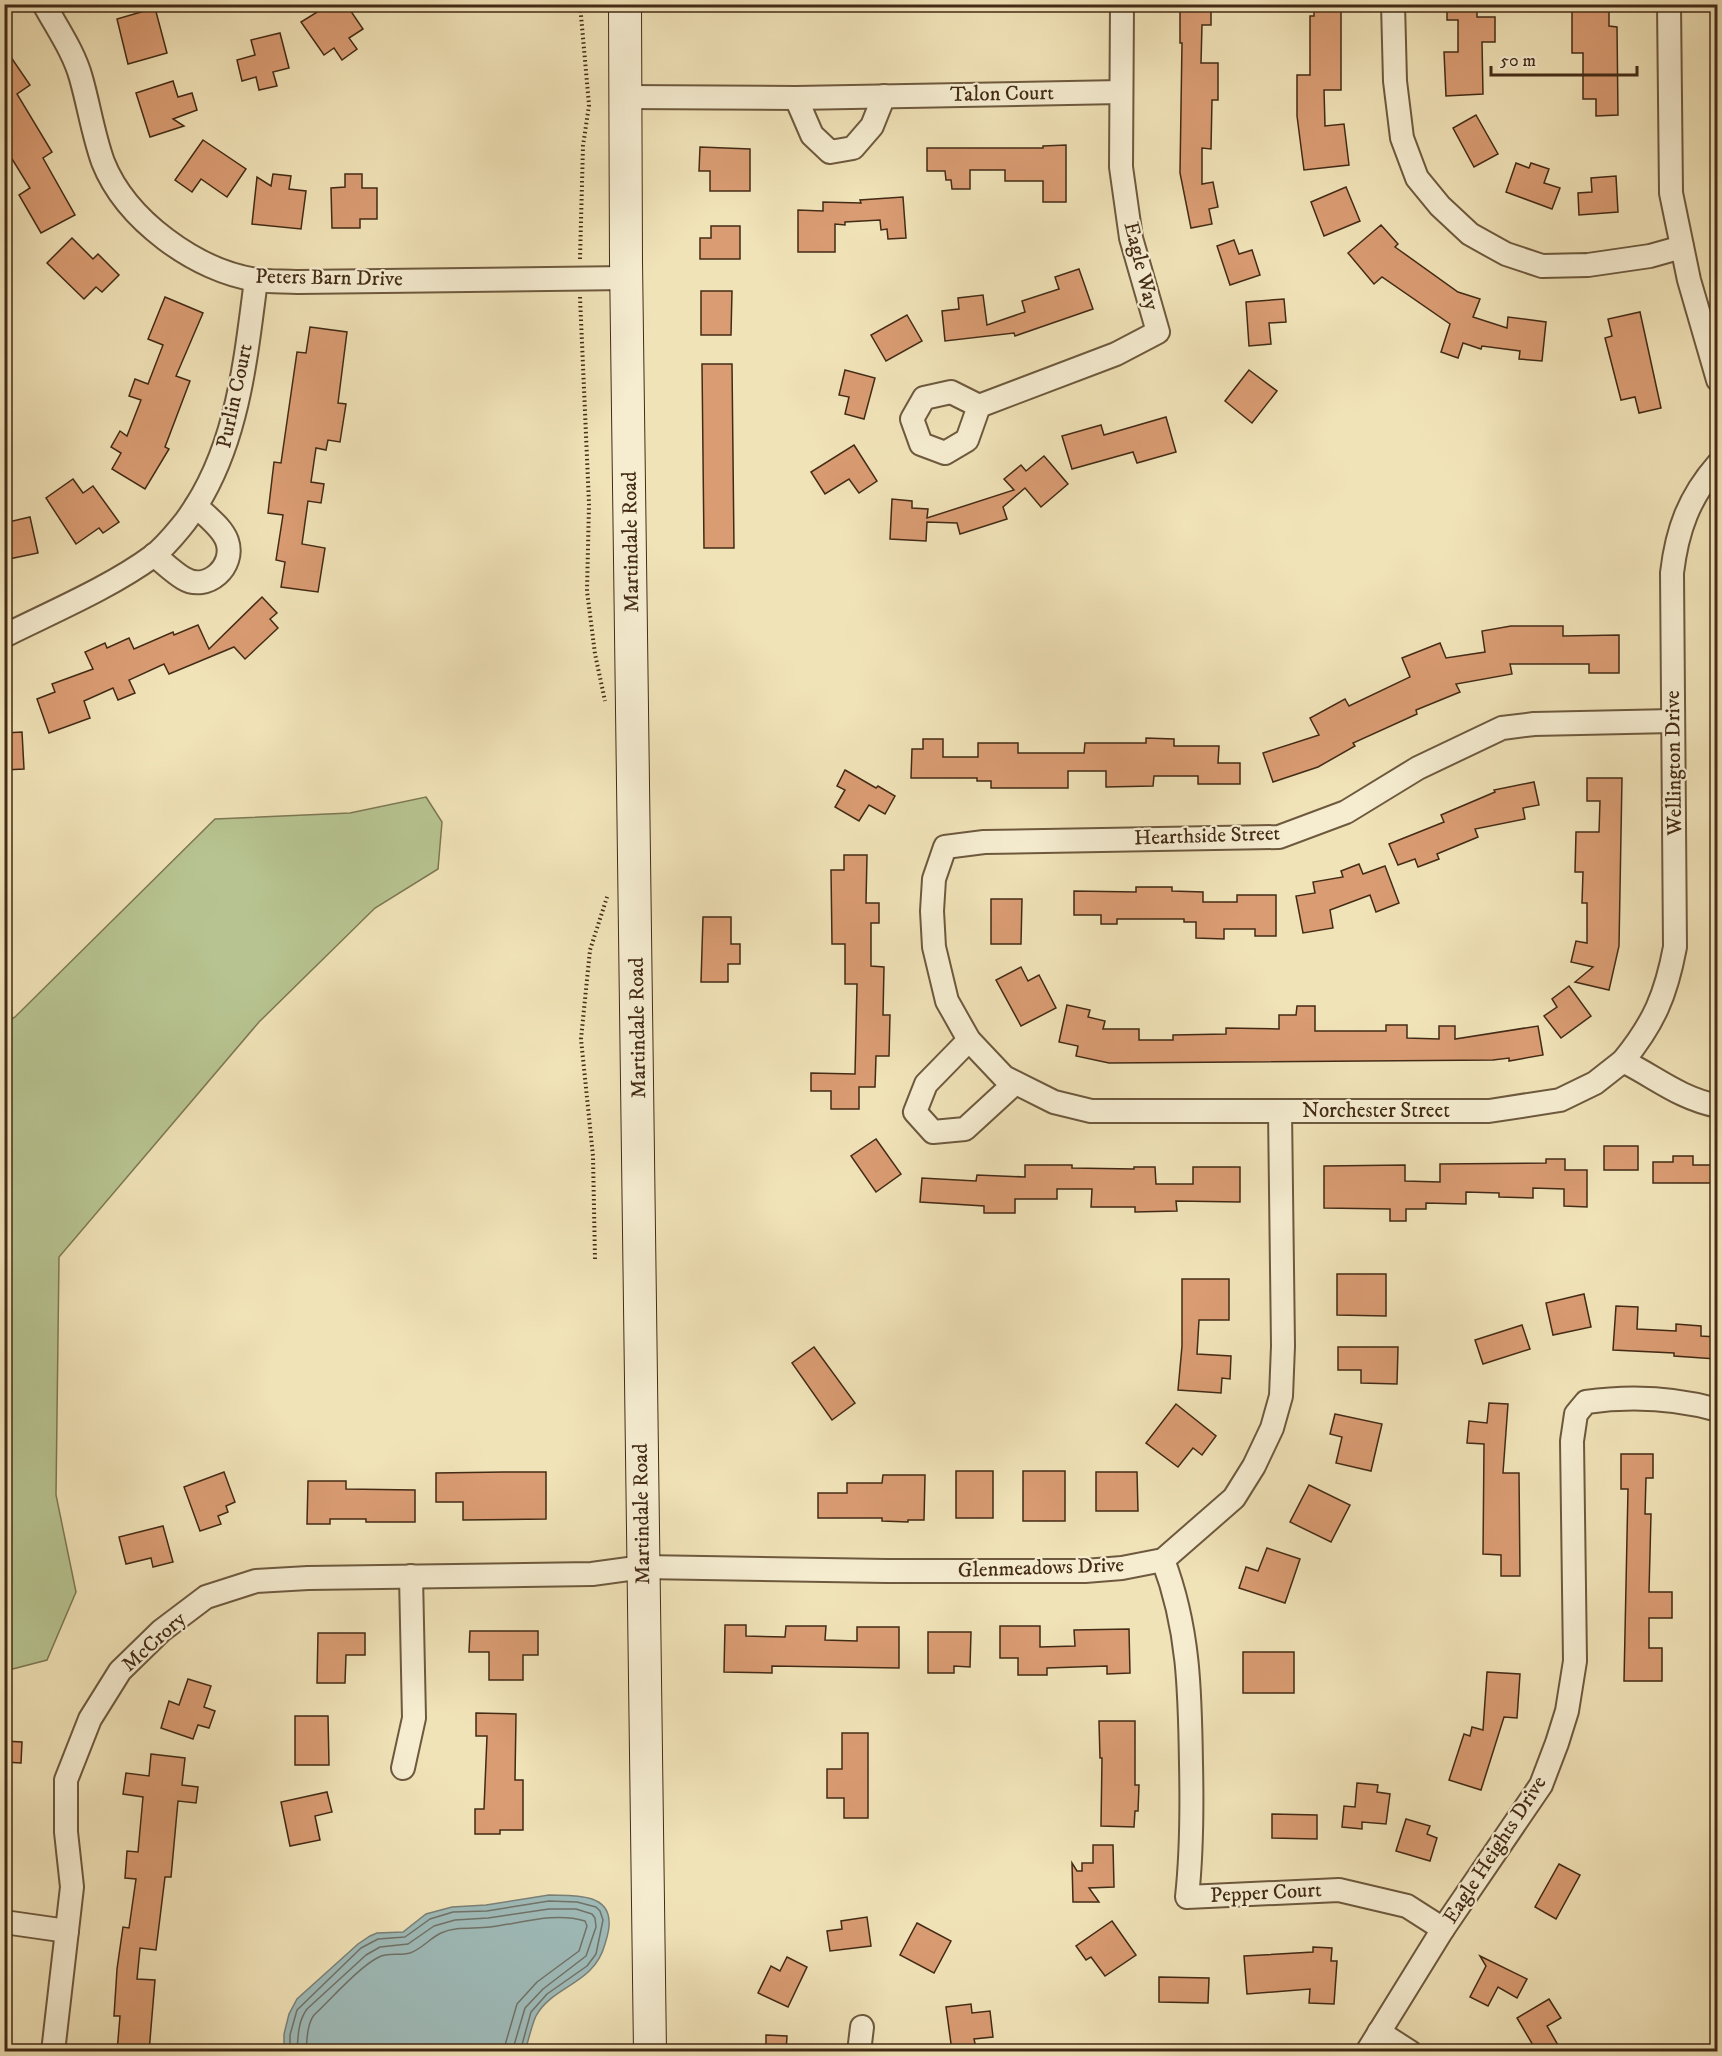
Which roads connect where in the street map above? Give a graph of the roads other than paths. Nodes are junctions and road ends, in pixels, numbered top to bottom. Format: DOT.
graph roads {
  1 [pos="44,4"];
  2 [pos="625,4"];
  3 [pos="1122,4"];
  4 [pos="1393,4"];
  5 [pos="1670,4"];
  6 [pos="1121,92"];
  7 [pos="884,96"];
  8 [pos="626,97"];
  9 [pos="796,98"];
  10 [pos="1682,247"];
  11 [pos="627,278"];
  12 [pos="256,280"];
  13 [pos="1718,380"];
  14 [pos="979,406"];
  15 [pos="1718,464"];
  16 [pos="196,507"];
  17 [pos="154,555"];
  18 [pos="4,636"];
  19 [pos="1673,721"];
  20 [pos="969,1040"];
  21 [pos="987,1060"];
  22 [pos="1623,1060"];
  23 [pos="1015,1083"];
  24 [pos="1718,1106"];
  25 [pos="1280,1111"];
  26 [pos="1718,1410"];
  27 [pos="1164,1560"];
  28 [pos="643,1567"];
  29 [pos="537,1574"];
  30 [pos="411,1576"];
  31 [pos="403,1768"];
  32 [pos="4,1922"];
  33 [pos="1443,1929"];
  34 [pos="67,1931"];
  35 [pos="862,2027"];
  36 [pos="1373,2042"];
  37 [pos="54,2052"];
  38 [pos="650,2052"];
  39 [pos="859,2052"];
  40 [pos="1410,2052"];
  1 -- 12 [label="street, Peters Barn Drive"];
  2 -- 8 [label="street, Martindale Road"];
  3 -- 6 [label="street, Eagle Way"];
  4 -- 10 [label="street"];
  5 -- 10 [label="street"];
  6 -- 7 [label="street, Talon Court"];
  6 -- 14 [label="street, Eagle Way"];
  7 -- 9 [label="street, Talon Court"];
  7 -- 9 [label="street"];
  8 -- 9 [label="street, Talon Court"];
  8 -- 11 [label="street, Martindale Road"];
  10 -- 13 [label="street"];
  11 -- 12 [label="street, Peters Barn Drive"];
  11 -- 28 [label="street, Martindale Road"];
  12 -- 16 [label="street, Purlin Court"];
  15 -- 19 [label="street, Wellington Drive"];
  16 -- 17 [label="street, Purlin Court"];
  16 -- 17 [label="street"];
  17 -- 18 [label="street, Purlin Court"];
  19 -- 20 [label="street, Hearthside Street"];
  19 -- 22 [label="street, Wellington Drive"];
  20 -- 21 [label="street, Hearthside Street"];
  20 -- 23 [label="street"];
  21 -- 23 [label="street, Norchester Street"];
  22 -- 24 [label="street"];
  22 -- 25 [label="street, Norchester Street"];
  23 -- 25 [label="street, Norchester Street"];
  25 -- 27 [label="street"];
  26 -- 33 [label="street, Eagle Heights Drive"];
  27 -- 28 [label="street, Glenmeadows Drive"];
  27 -- 33 [label="street, Pepper Court"];
  28 -- 29 [label="street, Glenmeadows Drive"];
  28 -- 38 [label="street, Martindale Road"];
  29 -- 30 [label="street, McCrory"];
  30 -- 31 [label="street"];
  30 -- 34 [label="street, McCrory"];
  32 -- 34 [label="street"];
  33 -- 36 [label="street, Eagle Heights Drive"];
  34 -- 37 [label="street, McCrory"];
  35 -- 39 [label="street"];
  36 -- 40 [label="street"];
}
